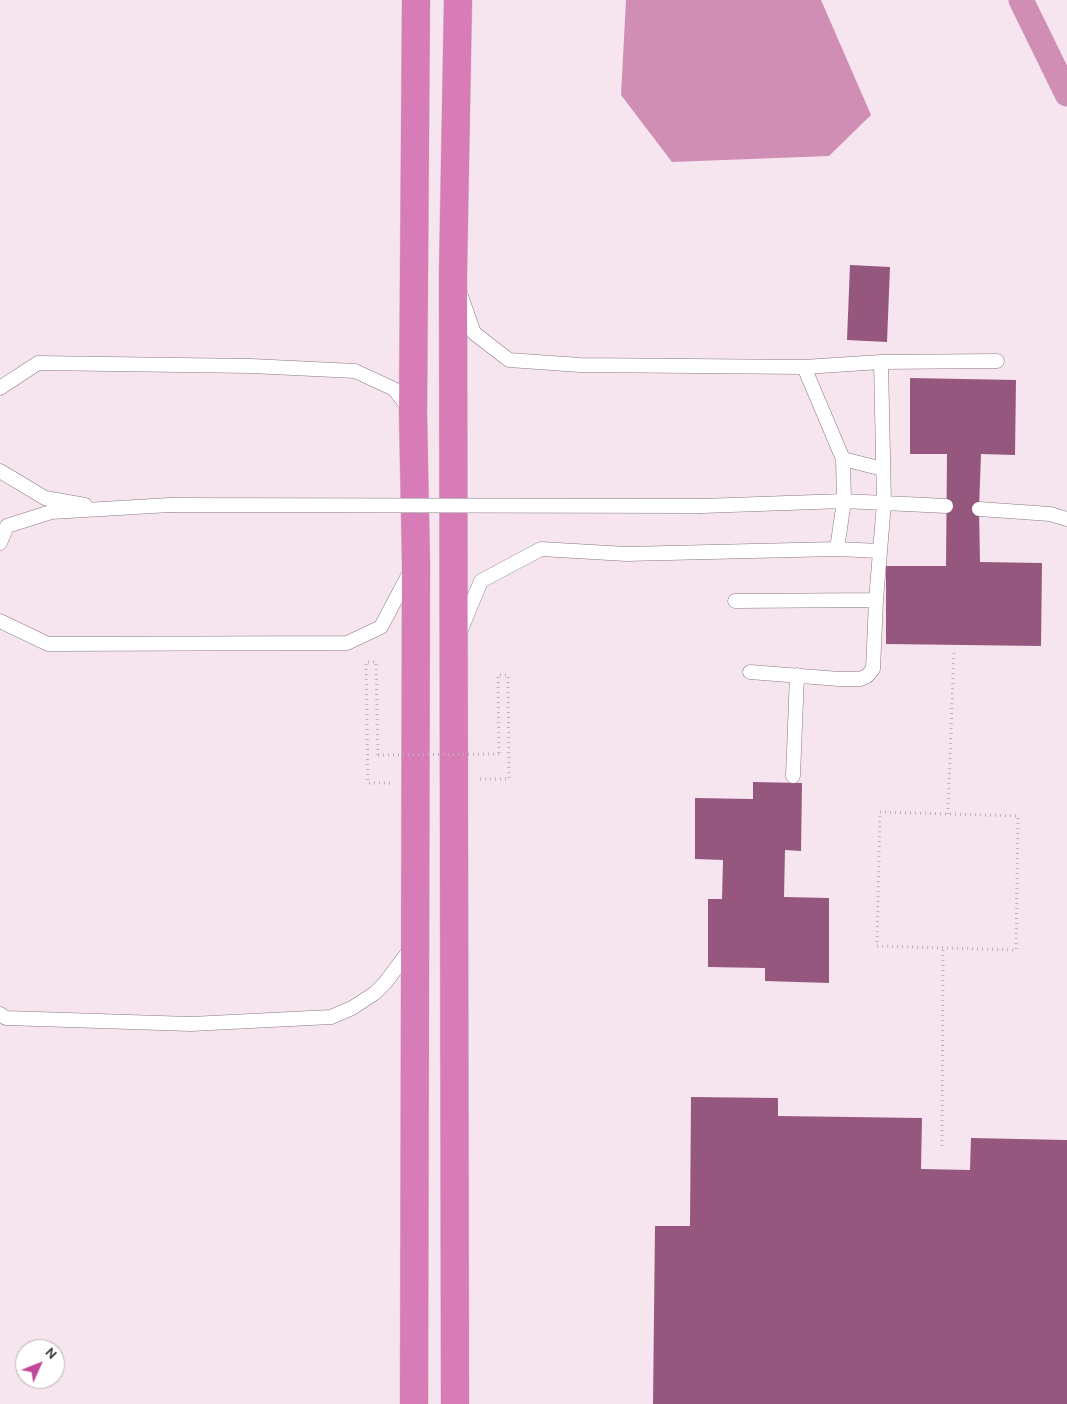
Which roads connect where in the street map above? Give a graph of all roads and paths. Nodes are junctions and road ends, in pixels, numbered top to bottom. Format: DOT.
graph roads {
  1 [pos="416,0"];
  2 [pos="458,0"];
  3 [pos="453,274"];
  4 [pos="998,361"];
  5 [pos="881,362"];
  6 [pos="804,367"];
  7 [pos="0,388"];
  8 [pos="413,413"];
  9 [pos="844,459"];
  10 [pos="883,469"];
  11 [pos="0,471"];
  12 [pos="844,501"];
  13 [pos="884,503"];
  14 [pos="946,506"];
  15 [pos="979,509"];
  16 [pos="110,510"];
  17 [pos="1067,519"];
  18 [pos="0,542"];
  19 [pos="838,549"];
  20 [pos="880,551"];
  21 [pos="416,563"];
  22 [pos="876,600"];
  23 [pos="736,601"];
  24 [pos="0,621"];
  25 [pos="954,649"];
  26 [pos="453,651"];
  27 [pos="750,672"];
  28 [pos="797,675"];
  29 [pos="793,776"];
  30 [pos="453,779"];
  31 [pos="416,782"];
  32 [pos="948,814"];
  33 [pos="415,943"];
  34 [pos="943,948"];
  35 [pos="0,1014"];
  36 [pos="942,1146"];
  37 [pos="414,1404"];
  38 [pos="455,1404"];
  1 -- 8 [label="highway"];
  2 -- 3 [label="highway"];
  3 -- 6 [label="lane"];
  3 -- 26 [label="highway"];
  4 -- 5 [label="lane"];
  5 -- 6 [label="lane"];
  5 -- 10 [label="lane"];
  6 -- 9 [label="lane"];
  7 -- 8 [label="lane"];
  8 -- 21 [label="highway"];
  9 -- 10 [label="lane"];
  9 -- 12 [label="lane"];
  10 -- 13 [label="lane"];
  11 -- 16 [label="lane"];
  12 -- 13 [label="lane"];
  12 -- 16 [label="lane, bridge"];
  12 -- 19 [label="lane"];
  13 -- 14 [label="lane"];
  13 -- 20 [label="lane"];
  15 -- 17 [label="lane"];
  16 -- 18 [label="lane"];
  19 -- 20 [label="lane"];
  19 -- 26 [label="lane"];
  20 -- 22 [label="lane"];
  21 -- 24 [label="lane"];
  21 -- 31 [label="highway"];
  22 -- 23 [label="lane"];
  22 -- 28 [label="lane"];
  25 -- 32 [label="path"];
  26 -- 30 [label="highway"];
  27 -- 28 [label="lane"];
  28 -- 29 [label="lane"];
  30 -- 31 [label="path, bridge"];
  30 -- 38 [label="highway"];
  31 -- 33 [label="highway"];
  32 -- 34 [label="path"];
  32 -- 34 [label="path"];
  33 -- 35 [label="lane"];
  33 -- 37 [label="highway"];
  34 -- 36 [label="path"];
}
